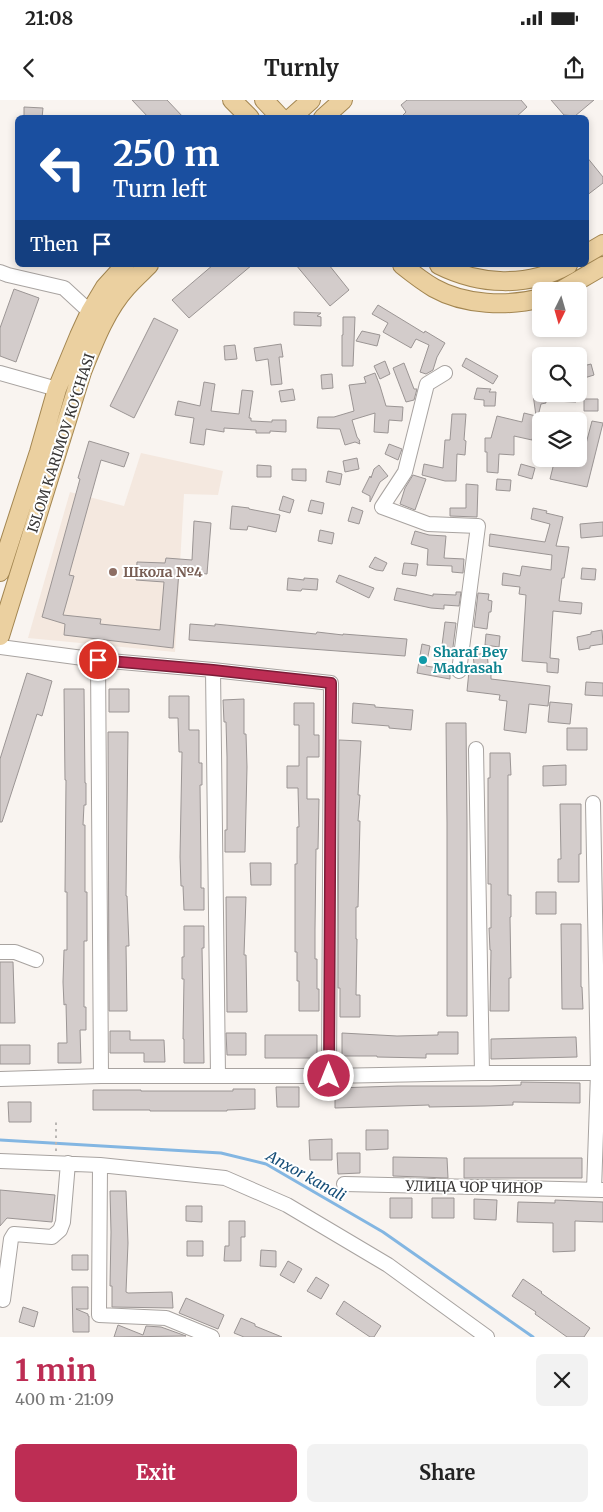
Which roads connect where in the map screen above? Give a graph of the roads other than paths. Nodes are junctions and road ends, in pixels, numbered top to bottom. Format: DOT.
graph roads {
  1 [pos="232,100"];
  2 [pos="264,100"];
  3 [pos="311,100"];
  4 [pos="343,100"];
  5 [pos="247,115"];
  6 [pos="278,115"];
  7 [pos="294,115"];
  8 [pos="326,115"];
  9 [pos="603,244"];
  10 [pos="589,252"];
  11 [pos="603,266"];
  12 [pos="123,267"];
  13 [pos="147,267"];
  14 [pos="404,267"];
  15 [pos="443,267"];
  16 [pos="563,267"];
  17 [pos="0,272"];
  18 [pos="575,282"];
  19 [pos="532,300"];
  20 [pos="90,312"];
  21 [pos="0,372"];
  22 [pos="445,374"];
  23 [pos="57,389"];
  24 [pos="0,572"];
  25 [pos="0,636"];
  26 [pos="0,647"];
  27 [pos="98,660"];
  28 [pos="213,670"];
  29 [pos="459,671"];
  30 [pos="476,749"];
  31 [pos="593,803"];
  32 [pos="0,952"];
  33 [pos="36,960"];
  34 [pos="482,1073"];
  35 [pos="600,1073"];
  36 [pos="218,1075"];
  37 [pos="101,1076"];
  38 [pos="329,1076"];
  39 [pos="0,1079"];
  40 [pos="0,1161"];
  41 [pos="68,1163"];
  42 [pos="100,1164"];
  43 [pos="344,1184"];
  44 [pos="599,1190"];
  45 [pos="3,1300"];
  46 [pos="212,1337"];
  47 [pos="487,1337"];
  1 -- 5 [label="main road"];
  2 -- 6 [label="main road"];
  3 -- 7 [label="main road"];
  4 -- 8 [label="main road"];
  9 -- 10 [label="main road"];
  11 -- 18 [label="main road"];
  12 -- 20 [label="main road, ISLOM KARIMOV KO‘CHASI"];
  13 -- 25 [label="main road, ISLOM KARIMOV KO‘CHASI"];
  14 -- 19 [label="main road"];
  15 -- 16 [label="main road"];
  17 -- 20 [label="street"];
  20 -- 23 [label="main road, ISLOM KARIMOV KO‘CHASI"];
  21 -- 23 [label="street"];
  22 -- 29 [label="street"];
  23 -- 24 [label="main road, ISLOM KARIMOV KO‘CHASI"];
  26 -- 27 [label="street"];
  27 -- 28 [label="street"];
  27 -- 37 [label="street"];
  28 -- 36 [label="street"];
  28 -- 38 [label="street"];
  30 -- 34 [label="street"];
  31 -- 35 [label="street"];
  32 -- 33 [label="street"];
  34 -- 35 [label="street"];
  34 -- 38 [label="street"];
  35 -- 44 [label="street"];
  36 -- 37 [label="street"];
  36 -- 38 [label="street"];
  37 -- 39 [label="street"];
  40 -- 41 [label="street"];
  41 -- 42 [label="street"];
  41 -- 45 [label="street"];
  42 -- 46 [label="street"];
  42 -- 47 [label="street"];
  43 -- 44 [label="street, УЛИЦА ЧОР ЧИНОР"];
}
